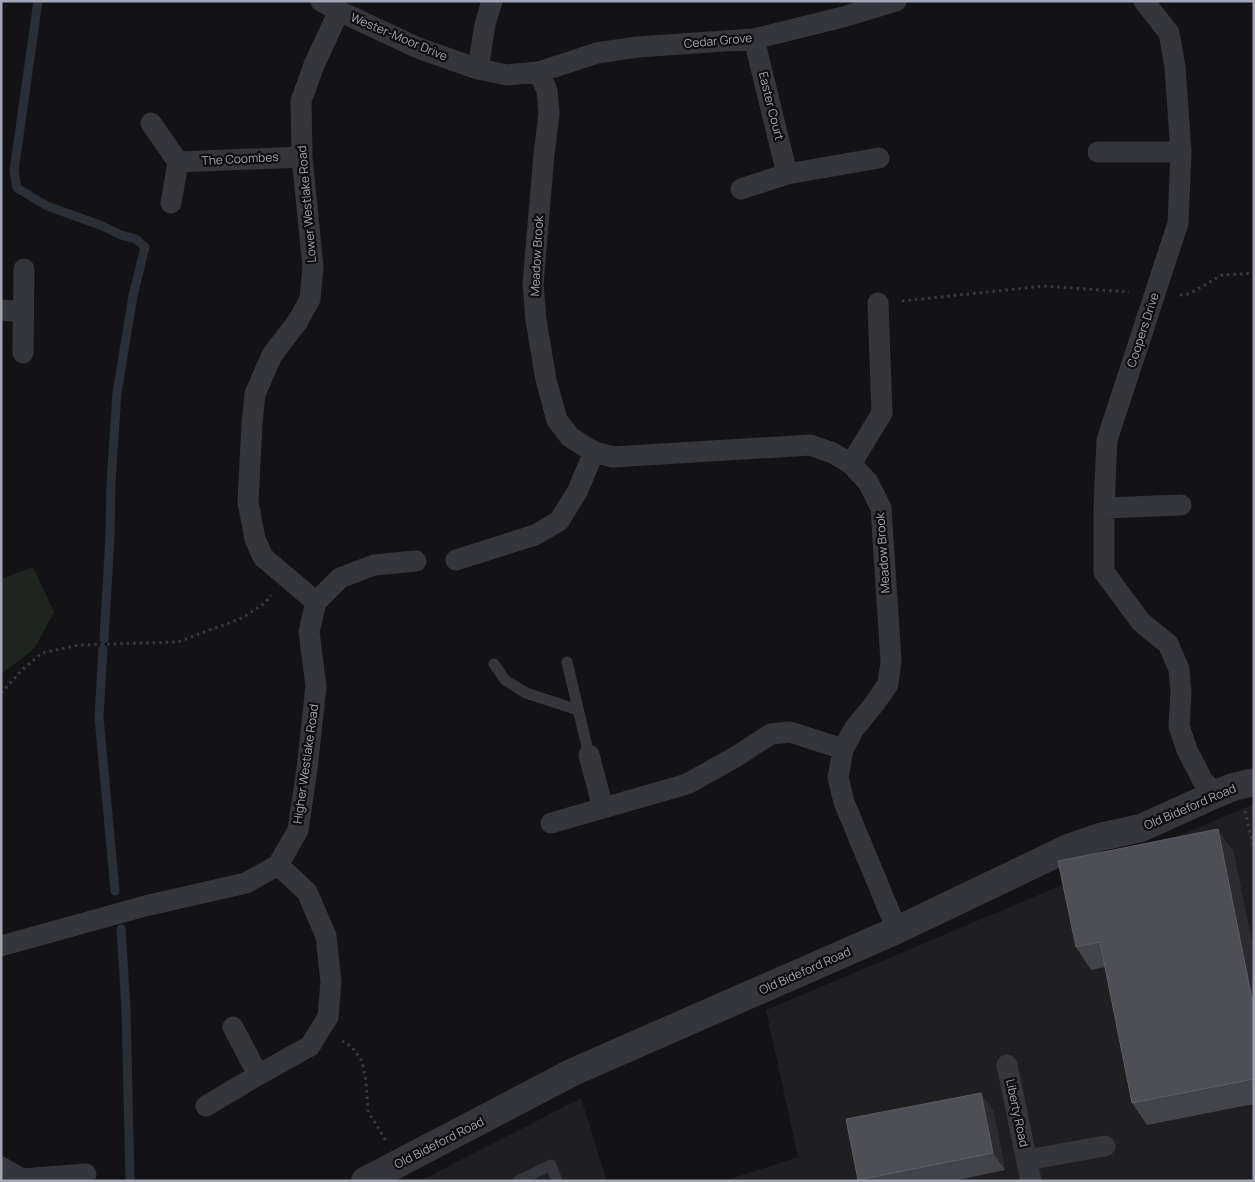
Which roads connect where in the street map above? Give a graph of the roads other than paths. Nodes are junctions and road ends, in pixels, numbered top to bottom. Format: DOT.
graph roads {
  1 [pos="492,1"];
  2 [pos="896,1"];
  3 [pos="1144,1"];
  4 [pos="330,6"];
  5 [pos="754,39"];
  6 [pos="478,69"];
  7 [pos="539,72"];
  8 [pos="151,124"];
  9 [pos="1098,152"];
  10 [pos="1181,152"];
  11 [pos="302,157"];
  12 [pos="879,158"];
  13 [pos="178,162"];
  14 [pos="787,174"];
  15 [pos="741,189"];
  16 [pos="171,203"];
  17 [pos="24,269"];
  18 [pos="878,303"];
  19 [pos="1,310"];
  20 [pos="23,312"];
  21 [pos="23,352"];
  22 [pos="594,452"];
  23 [pos="851,464"];
  24 [pos="1181,505"];
  25 [pos="1104,508"];
  26 [pos="456,560"];
  27 [pos="416,561"];
  28 [pos="316,602"];
  29 [pos="567,662"];
  30 [pos="494,664"];
  31 [pos="578,710"];
  32 [pos="843,749"];
  33 [pos="589,756"];
  34 [pos="1234,788"];
  35 [pos="603,808"];
  36 [pos="551,823"];
  37 [pos="278,865"];
  38 [pos="898,930"];
  39 [pos="1,946"];
  40 [pos="233,1027"];
  41 [pos="1007,1065"];
  42 [pos="258,1075"];
  43 [pos="206,1106"];
  44 [pos="1105,1146"];
  45 [pos="1,1167"];
  46 [pos="1029,1170"];
  47 [pos="86,1174"];
  48 [pos="21,1180"];
  49 [pos="365,1181"];
  50 [pos="518,1181"];
  51 [pos="556,1181"];
  1 -- 6 [label="street"];
  2 -- 5 [label="street, Cedar Grove"];
  3 -- 10 [label="street, Coopers Drive"];
  4 -- 6 [label="street, Wester-Moor Drive"];
  4 -- 11 [label="street, Lower Westlake Road"];
  5 -- 7 [label="street, Cedar Grove"];
  5 -- 14 [label="street, Easter Court"];
  6 -- 7 [label="street, Wester-Moor Drive"];
  7 -- 22 [label="street, Meadow Brook"];
  8 -- 13 [label="street"];
  9 -- 10 [label="street"];
  10 -- 25 [label="street, Coopers Drive"];
  11 -- 13 [label="street, The Coombes"];
  11 -- 28 [label="street, Lower Westlake Road"];
  12 -- 14 [label="street"];
  13 -- 16 [label="street"];
  14 -- 15 [label="street"];
  17 -- 20 [label="street"];
  18 -- 23 [label="street"];
  19 -- 20 [label="street"];
  20 -- 21 [label="street"];
  22 -- 23 [label="street, Meadow Brook"];
  22 -- 26 [label="street"];
  23 -- 32 [label="street, Meadow Brook"];
  24 -- 25 [label="street"];
  25 -- 34 [label="street, Coopers Drive"];
  27 -- 28 [label="street"];
  28 -- 37 [label="street, Higher Westlake Road"];
  29 -- 31 [label="lane"];
  30 -- 31 [label="lane"];
  31 -- 33 [label="lane"];
  32 -- 35 [label="street"];
  32 -- 38 [label="street, Meadow Brook"];
  33 -- 35 [label="street"];
  34 -- 38 [label="street, Old Bideford Road"];
  35 -- 36 [label="street"];
  37 -- 39 [label="street"];
  37 -- 42 [label="street"];
  38 -- 49 [label="street, Old Bideford Road"];
  40 -- 42 [label="street"];
  41 -- 46 [label="street, Liberty Road"];
  42 -- 43 [label="street"];
  44 -- 46 [label="street, Liberty Road"];
  45 -- 48 [label="street"];
  47 -- 48 [label="street"];
  50 -- 51 [label="lane"];
}
